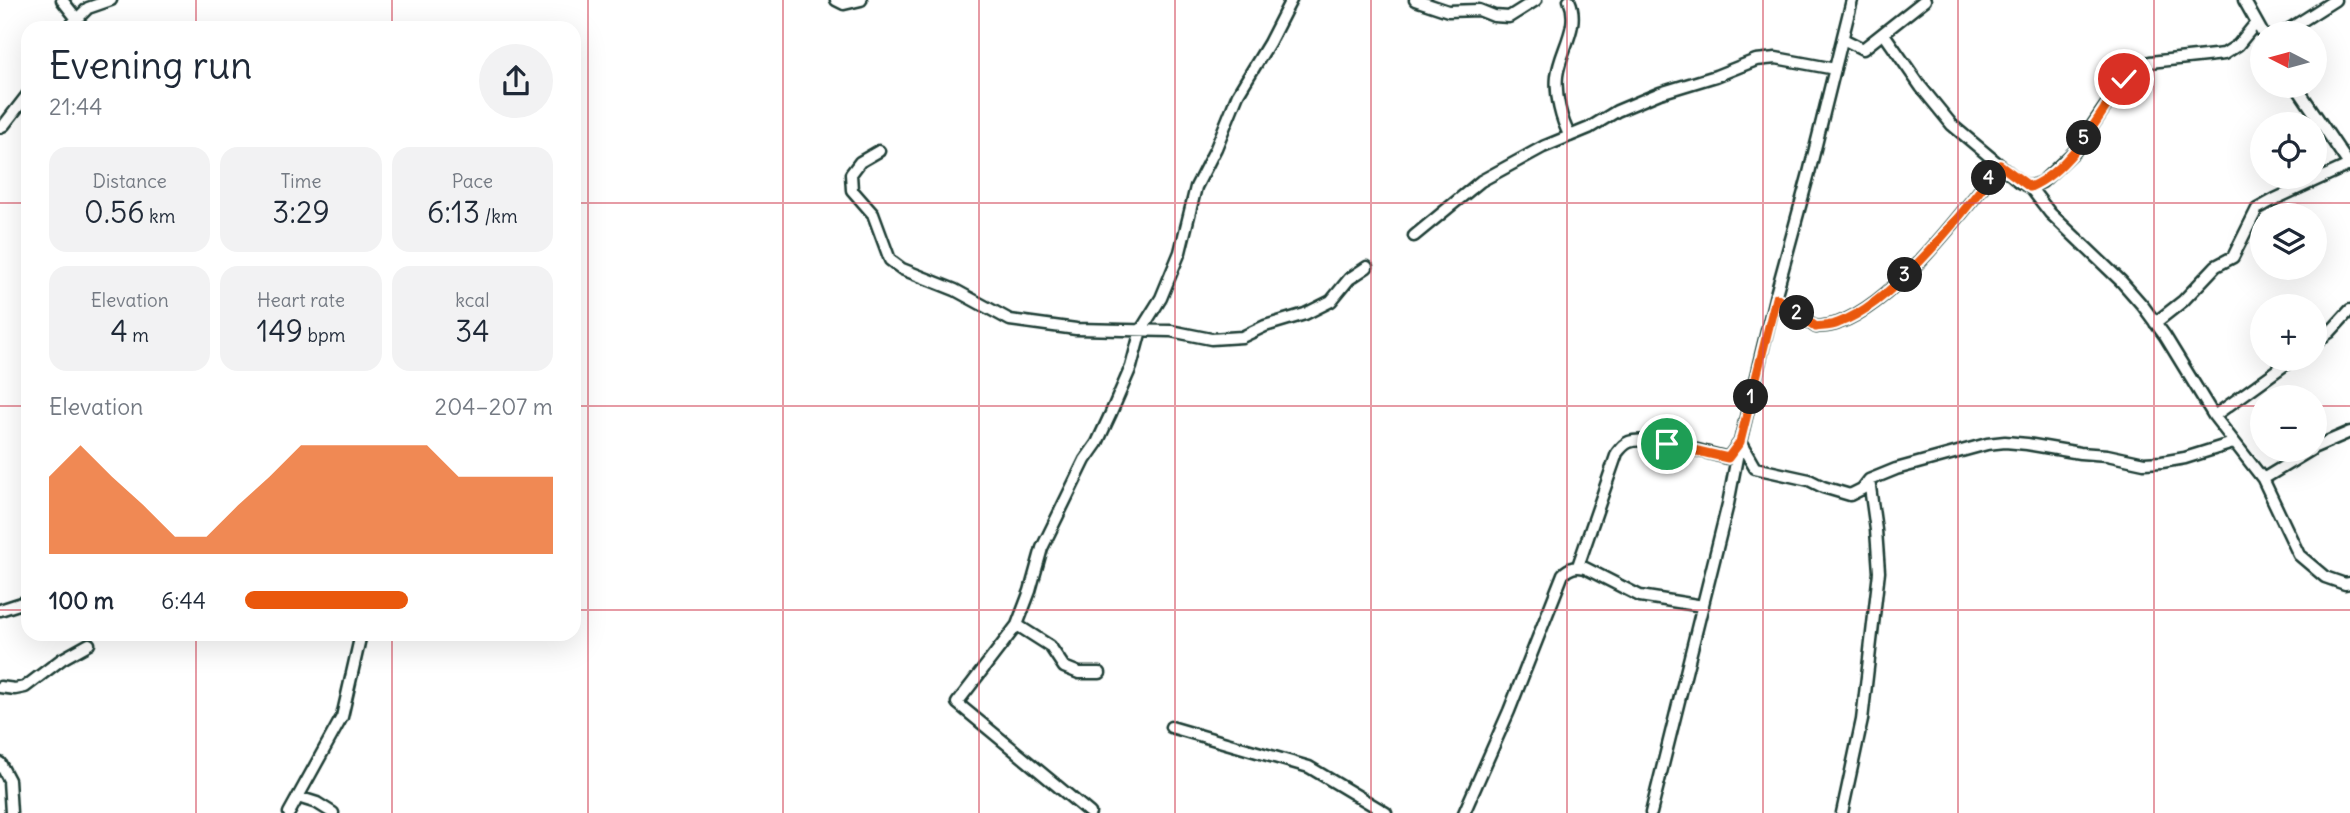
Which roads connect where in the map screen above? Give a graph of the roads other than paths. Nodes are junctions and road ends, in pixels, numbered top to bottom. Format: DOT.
graph roads {
  1 [pos="62,0"];
  2 [pos="111,0"];
  3 [pos="836,0"];
  4 [pos="861,0"];
  5 [pos="1291,0"];
  6 [pos="1415,0"];
  7 [pos="1535,0"];
  8 [pos="1569,0"];
  9 [pos="1852,0"];
  10 [pos="1925,0"];
  11 [pos="2244,0"];
  12 [pos="2335,0"];
  13 [pos="77,19"];
  14 [pos="2255,21"];
  15 [pos="2302,21"];
  16 [pos="2250,30"];
  17 [pos="1884,34"];
  18 [pos="1843,39"];
  19 [pos="1835,69"];
  20 [pos="2305,98"];
  21 [pos="21,102"];
  22 [pos="0,127"];
  23 [pos="1570,136"];
  24 [pos="879,151"];
  25 [pos="2000,165"];
  26 [pos="2350,166"];
  27 [pos="2030,187"];
  28 [pos="1414,236"];
  29 [pos="1367,267"];
  30 [pos="1776,298"];
  31 [pos="2350,310"];
  32 [pos="2155,323"];
  33 [pos="1141,330"];
  34 [pos="2327,334"];
  35 [pos="2276,371"];
  36 [pos="2214,416"];
  37 [pos="2350,432"];
  38 [pos="1740,442"];
  39 [pos="2327,442"];
  40 [pos="2233,443"];
  41 [pos="2290,462"];
  42 [pos="2263,479"];
  43 [pos="1869,480"];
  44 [pos="1578,566"];
  45 [pos="2347,583"];
  46 [pos="2350,594"];
  47 [pos="21,603"];
  48 [pos="1703,606"];
  49 [pos="0,610"];
  50 [pos="1017,625"];
  51 [pos="358,641"];
  52 [pos="89,644"];
  53 [pos="1100,673"];
  54 [pos="0,687"];
  55 [pos="1171,727"];
  56 [pos="0,763"];
  57 [pos="298,797"];
  58 [pos="11,813"];
  59 [pos="289,813"];
  60 [pos="334,813"];
  61 [pos="1090,813"];
  62 [pos="1386,813"];
  63 [pos="1464,813"];
  64 [pos="1651,813"];
  65 [pos="1842,813"];
  1 -- 13 [label="street"];
  2 -- 13 [label="street"];
  3 -- 4 [label="street"];
  5 -- 33 [label="street"];
  6 -- 7 [label="street"];
  8 -- 23 [label="street"];
  9 -- 18 [label="street"];
  10 -- 17 [label="street"];
  11 -- 14 [label="street"];
  12 -- 15 [label="street"];
  16 -- 27 [label="street"];
  17 -- 18 [label="street"];
  17 -- 25 [label="street"];
  18 -- 19 [label="street"];
  19 -- 23 [label="street"];
  19 -- 30 [label="street"];
  20 -- 26 [label="street"];
  21 -- 22 [label="street"];
  23 -- 28 [label="street"];
  24 -- 33 [label="street"];
  25 -- 27 [label="street"];
  25 -- 30 [label="street"];
  26 -- 32 [label="street"];
  27 -- 32 [label="street"];
  29 -- 33 [label="street"];
  30 -- 38 [label="street"];
  31 -- 34 [label="street"];
  32 -- 36 [label="street"];
  33 -- 50 [label="street"];
  35 -- 36 [label="street"];
  36 -- 40 [label="street"];
  37 -- 39 [label="street"];
  38 -- 43 [label="street"];
  38 -- 44 [label="street"];
  38 -- 48 [label="street"];
  40 -- 42 [label="street"];
  40 -- 43 [label="street"];
  41 -- 42 [label="street"];
  42 -- 45 [label="street"];
  43 -- 65 [label="street"];
  44 -- 48 [label="street"];
  44 -- 63 [label="street"];
  45 -- 46 [label="street"];
  47 -- 49 [label="street"];
  48 -- 64 [label="street"];
  50 -- 53 [label="street"];
  50 -- 61 [label="street"];
  51 -- 57 [label="street"];
  52 -- 54 [label="street"];
  55 -- 62 [label="street"];
  56 -- 58 [label="street"];
  57 -- 59 [label="street"];
  57 -- 60 [label="street"];
}
